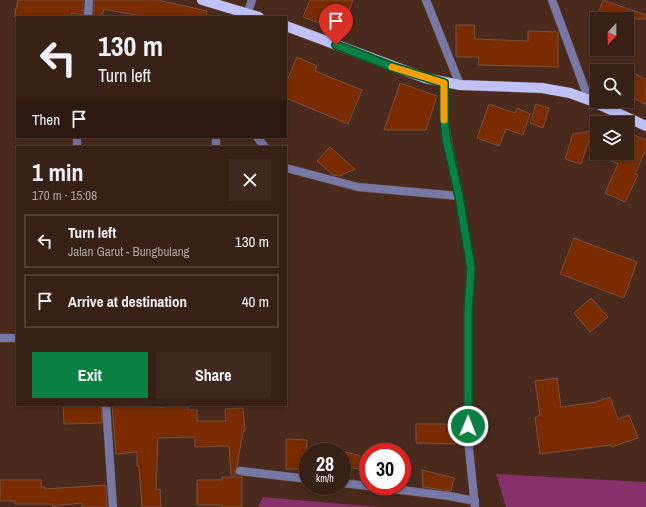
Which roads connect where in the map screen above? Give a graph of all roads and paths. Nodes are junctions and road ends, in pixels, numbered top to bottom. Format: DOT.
graph roads {
  1 [pos="89,0"];
  2 [pos="202,0"];
  3 [pos="252,0"];
  4 [pos="426,0"];
  5 [pos="552,0"];
  6 [pos="247,15"];
  7 [pos="88,16"];
  8 [pos="287,26"];
  9 [pos="444,83"];
  10 [pos="460,86"];
  11 [pos="589,100"];
  12 [pos="646,126"];
  13 [pos="258,138"];
  14 [pos="264,146"];
  15 [pos="287,168"];
  16 [pos="459,196"];
  17 [pos="0,338"];
  18 [pos="16,338"];
  19 [pos="106,406"];
  20 [pos="240,471"];
  21 [pos="299,478"];
  22 [pos="411,491"];
  23 [pos="475,504"];
  24 [pos="113,507"];
  1 -- 7 [label="street"];
  2 -- 6 [label="main road"];
  3 -- 6 [label="street"];
  4 -- 10 [label="street"];
  5 -- 11 [label="street"];
  8 -- 9 [label="main road"];
  9 -- 10 [label="main road"];
  9 -- 16 [label="street"];
  10 -- 11 [label="main road"];
  11 -- 12 [label="main road"];
  13 -- 14 [label="street"];
  15 -- 16 [label="street"];
  16 -- 23 [label="street"];
  17 -- 18 [label="street"];
  19 -- 24 [label="street"];
  20 -- 21 [label="street"];
  22 -- 23 [label="street"];
}
